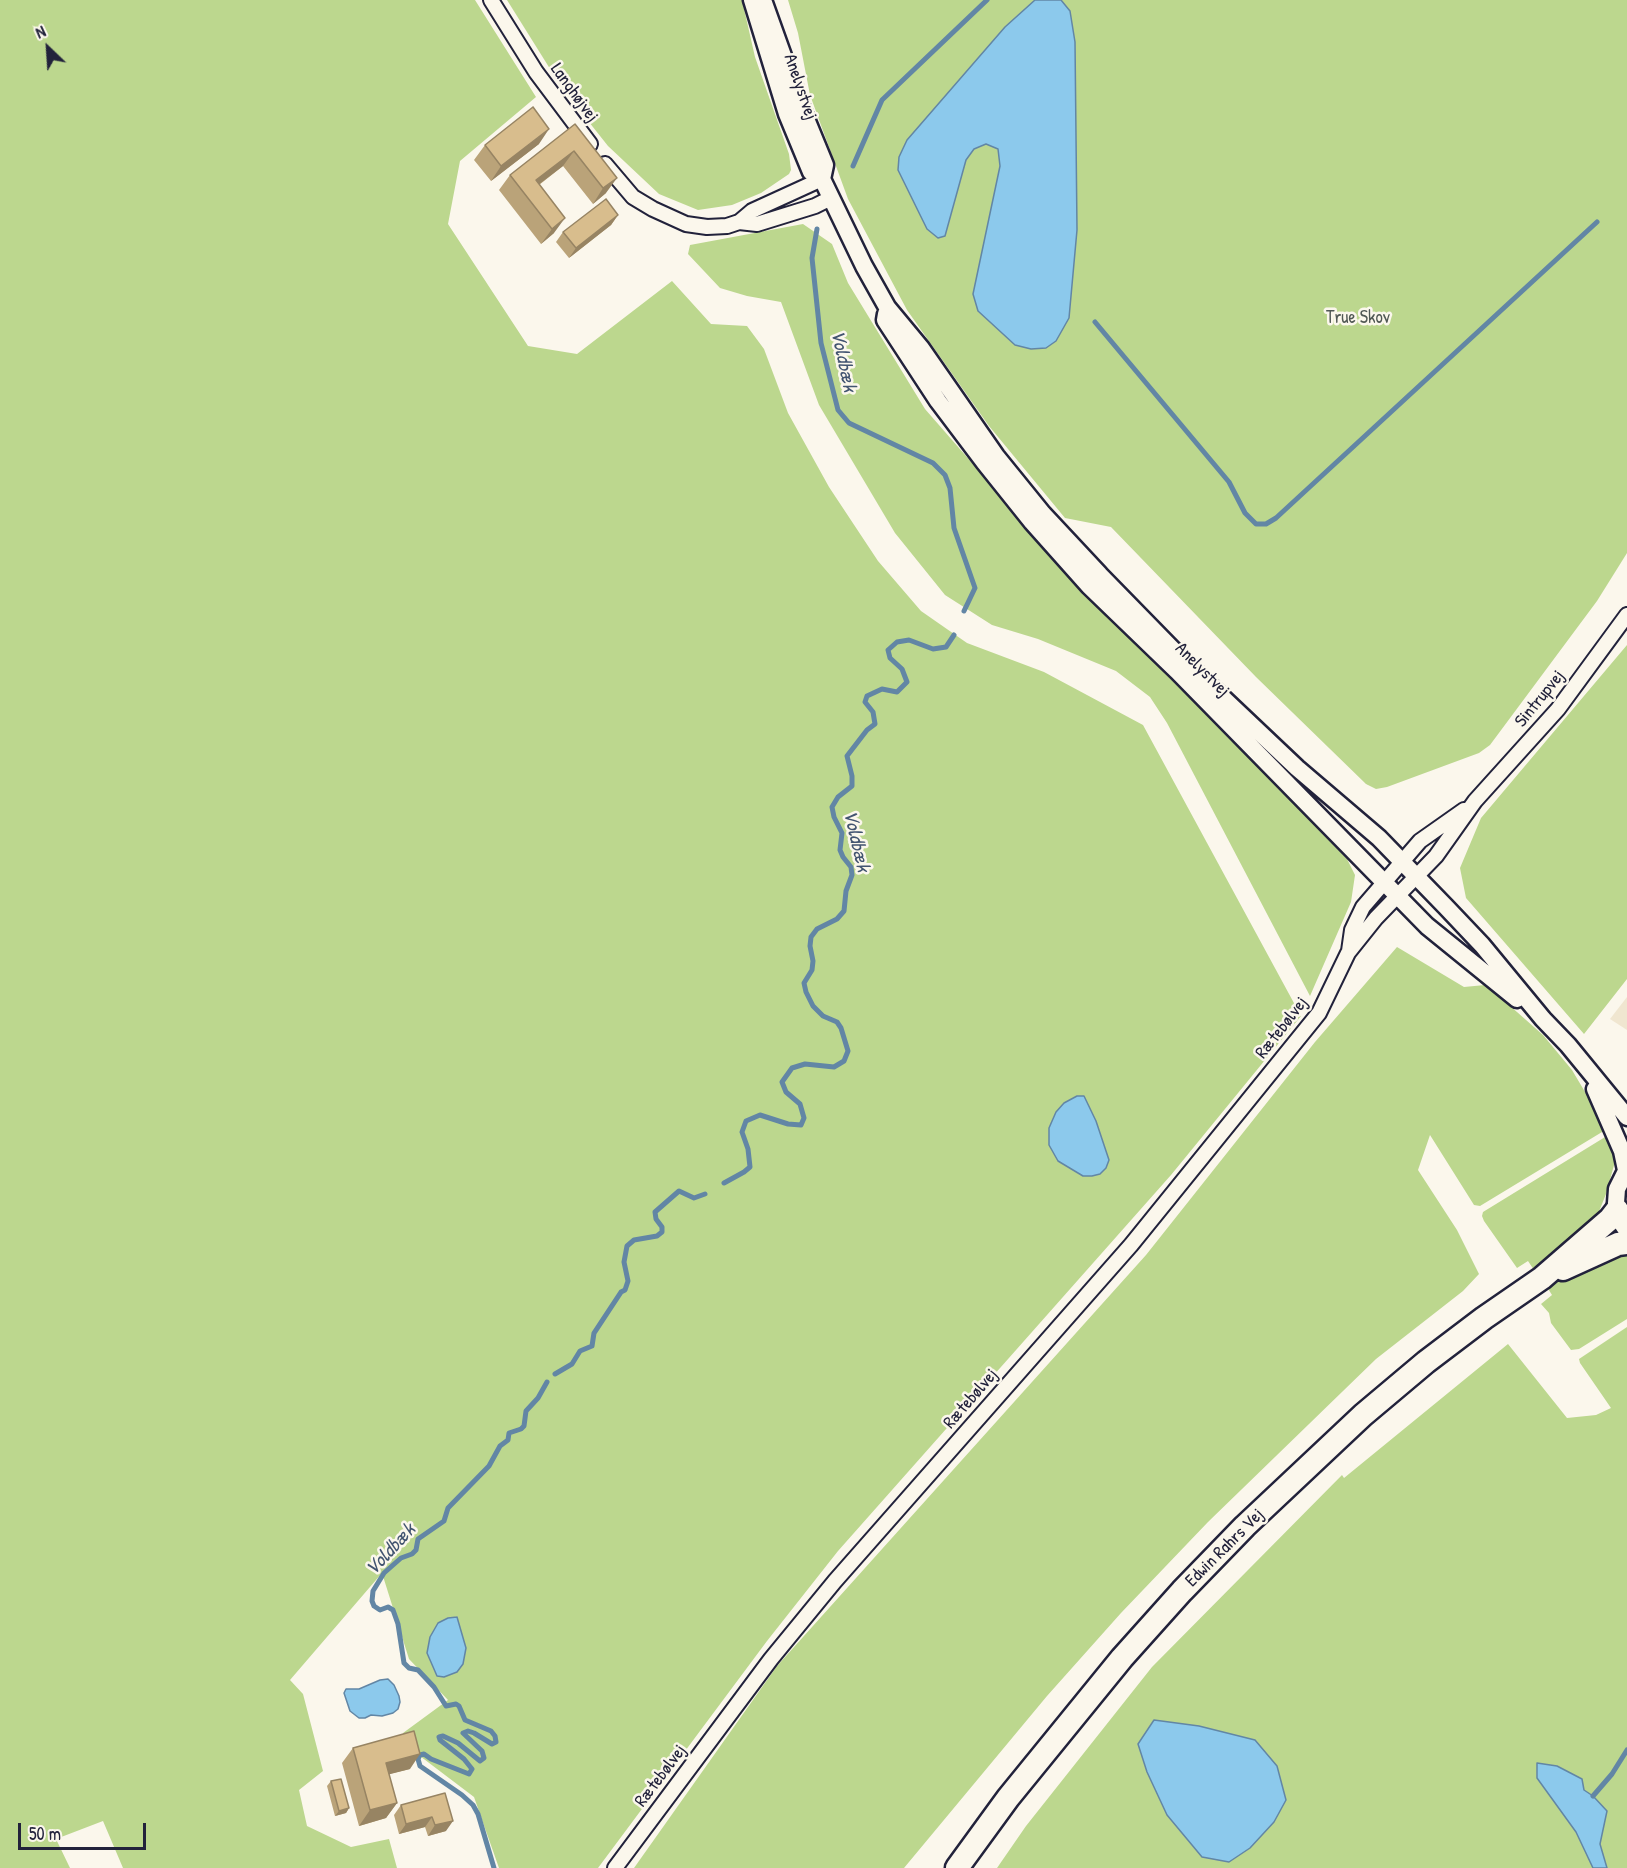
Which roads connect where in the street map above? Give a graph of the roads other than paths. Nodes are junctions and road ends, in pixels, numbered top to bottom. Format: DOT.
graph roads {
  1 [pos="491,0"];
  2 [pos="752,0"];
  3 [pos="763,0"];
  4 [pos="822,179"];
  5 [pos="831,198"];
  6 [pos="739,222"];
  7 [pos="887,307"];
  8 [pos="1627,615"];
  9 [pos="1475,801"];
  10 [pos="1402,862"];
  11 [pos="1416,876"];
  12 [pos="1384,883"];
  13 [pos="1397,896"];
  14 [pos="1348,953"];
  15 [pos="1543,1019"];
  16 [pos="1586,1069"];
  17 [pos="1627,1117"];
  18 [pos="1627,1170"];
  19 [pos="1617,1210"];
  20 [pos="1627,1232"];
  21 [pos="1627,1243"];
  22 [pos="1542,1278"];
  23 [pos="615,1868"];
  24 [pos="957,1868"];
  1 -- 6 [label="street, Langhøjvej"];
  2 -- 4 [label="street, Anelystvej"];
  3 -- 4 [label="street, Anelystvej"];
  4 -- 5 [label="street, Anelystvej"];
  4 -- 6 [label="street, Langhøjvej"];
  5 -- 6 [label="street, Langhøjvej"];
  5 -- 7 [label="street, Anelystvej"];
  7 -- 10 [label="street, Anelystvej"];
  7 -- 12 [label="street, Anelystvej"];
  8 -- 9 [label="street, Sintrupvej"];
  9 -- 10 [label="street, Sintrupvej"];
  9 -- 11 [label="street, Sintrupvej"];
  10 -- 11 [label="street, Anelystvej"];
  10 -- 12 [label="street, Sintrupvej"];
  11 -- 13 [label="street, Sintrupvej"];
  11 -- 15 [label="street, Anelystvej"];
  12 -- 13 [label="street, Anelystvej"];
  12 -- 14 [label="street, Rætebølvej"];
  13 -- 14 [label="street, Rætebølvej"];
  13 -- 15 [label="street, Anelystvej"];
  14 -- 23 [label="street, Rætebølvej"];
  15 -- 16 [label="street, Anelystvej"];
  16 -- 17 [label="street, Anelystvej"];
  16 -- 18 [label="street, Anelystvej"];
  18 -- 19 [label="street"];
  19 -- 20 [label="street"];
  19 -- 22 [label="highway"];
  21 -- 22 [label="highway"];
  22 -- 24 [label="highway, Edwin Rahrs Vej"];
}
